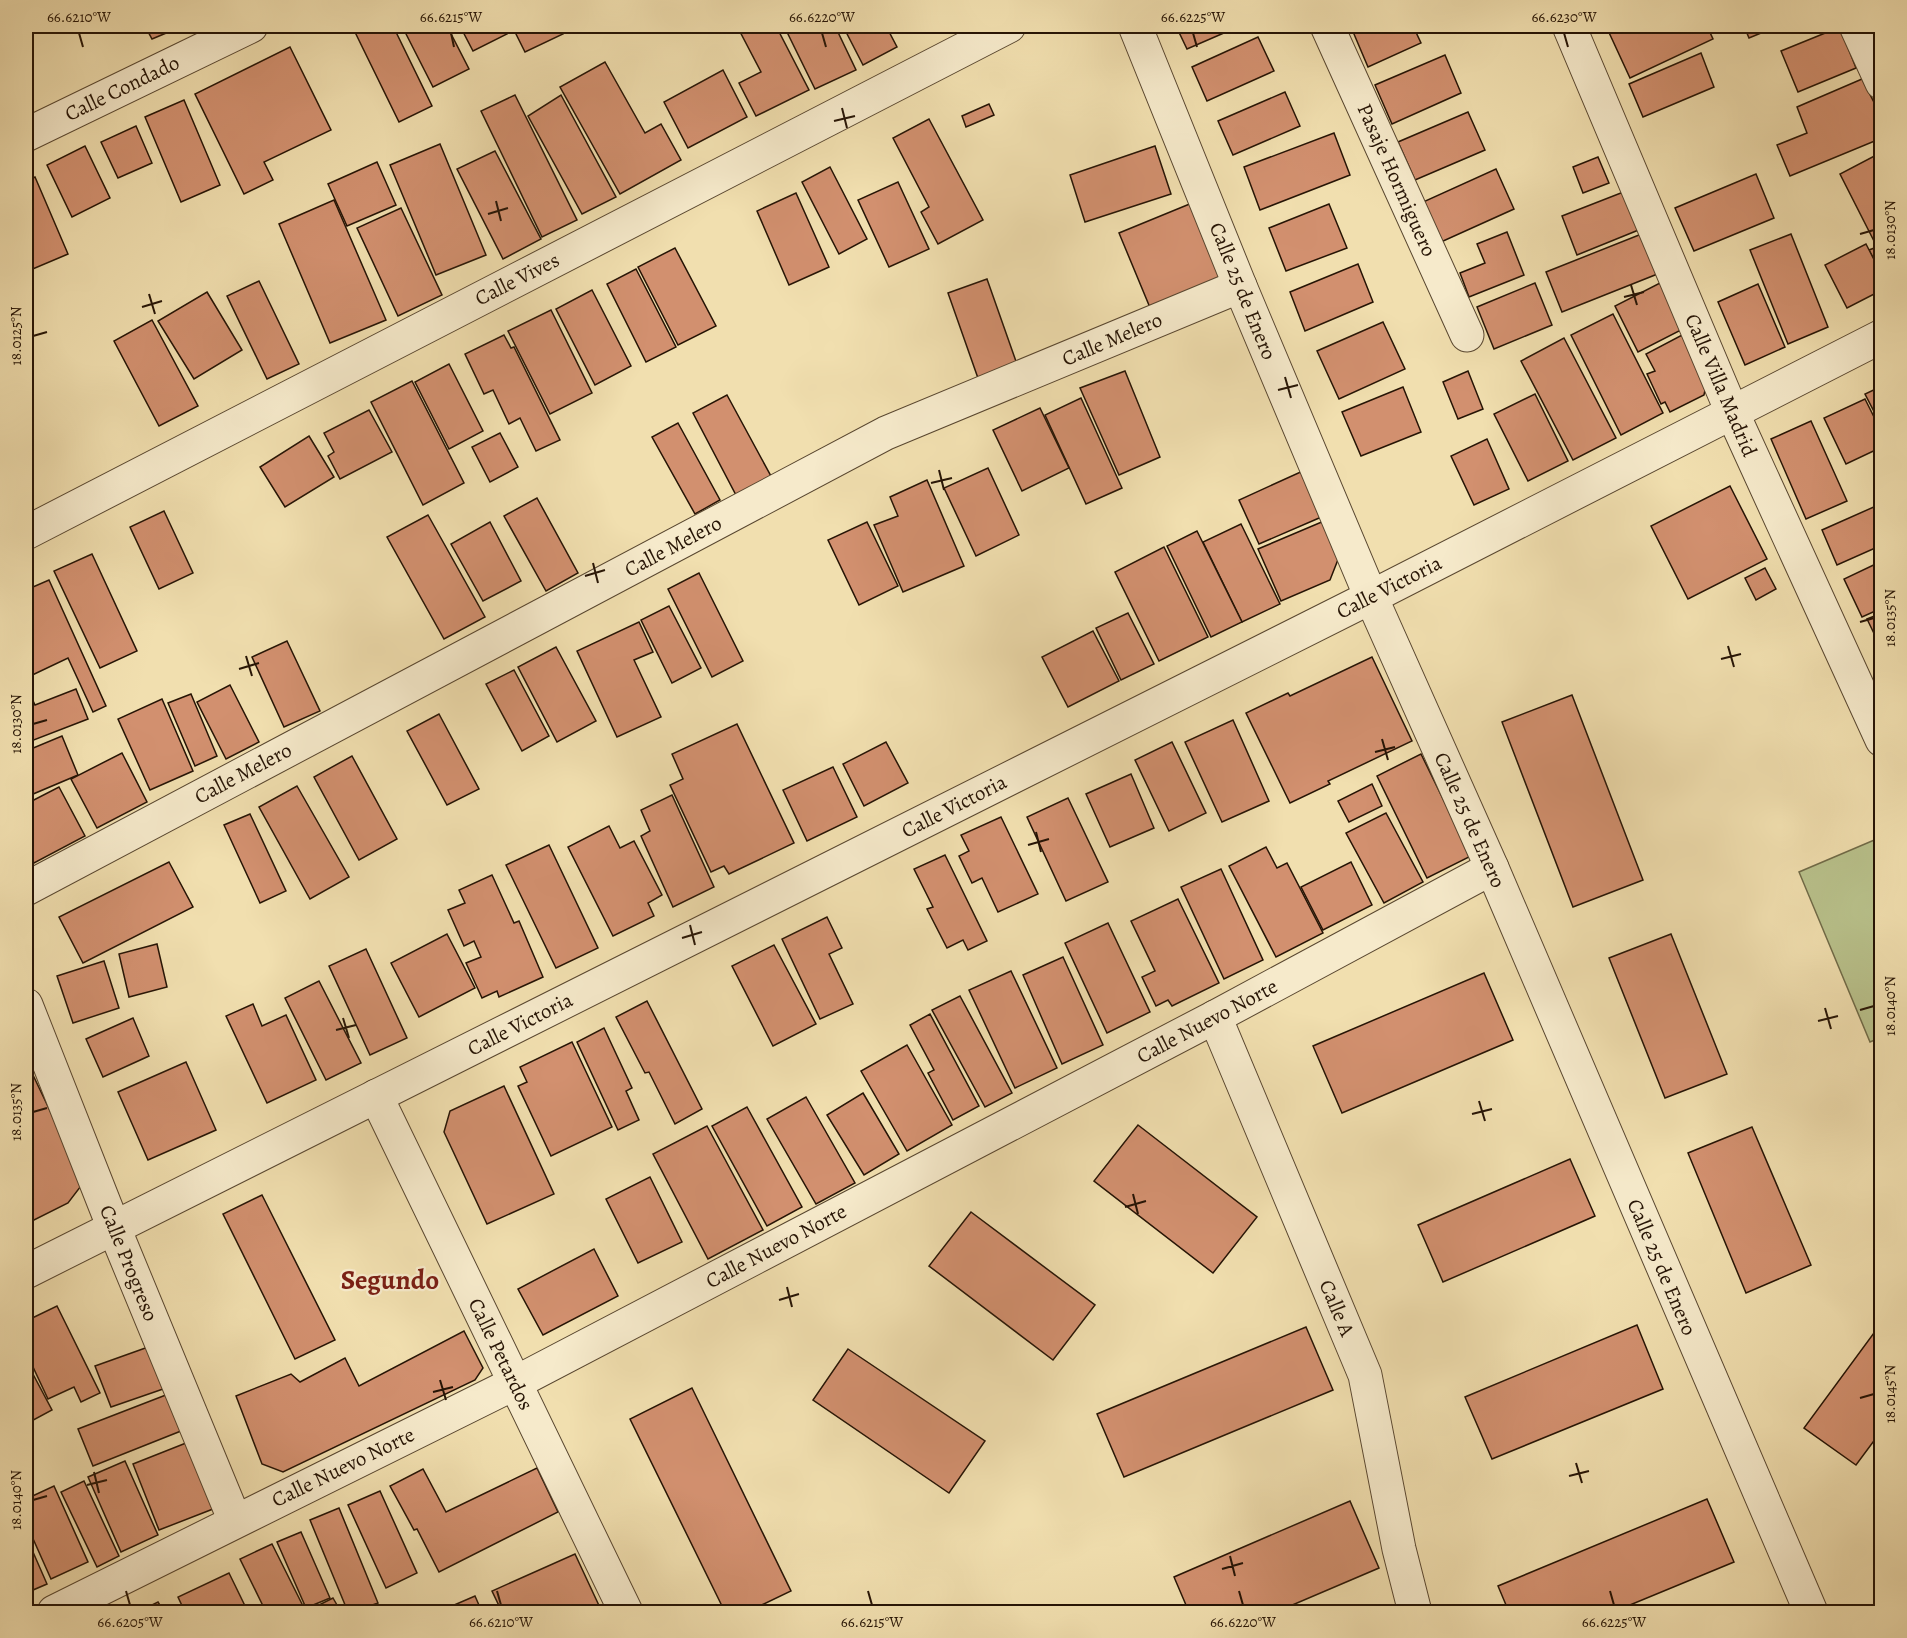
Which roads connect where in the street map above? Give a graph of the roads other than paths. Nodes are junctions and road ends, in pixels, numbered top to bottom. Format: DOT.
graph roads {
  1 [pos="251,26"];
  2 [pos="1010,26"];
  3 [pos="1135,26"];
  4 [pos="1327,26"];
  5 [pos="1569,26"];
  6 [pos="1856,26"];
  7 [pos="1881,83"];
  8 [pos="26,135"];
  9 [pos="1240,286"];
  10 [pos="1467,335"];
  11 [pos="1881,336"];
  12 [pos="1732,412"];
  13 [pos="26,533"];
  14 [pos="1371,597"];
  15 [pos="1881,740"];
  16 [pos="1492,868"];
  17 [pos="26,889"];
  18 [pos="26,1005"];
  19 [pos="1215,1017"];
  20 [pos="376,1096"];
  21 [pos="114,1228"];
  22 [pos="26,1272"];
  23 [pos="515,1383"];
  24 [pos="235,1521"];
  25 [pos="54,1612"];
  26 [pos="626,1612"];
  27 [pos="1415,1612"];
  28 [pos="1811,1612"];
  1 -- 8 [label="street, Calle Condado"];
  2 -- 13 [label="street, Calle Vives"];
  3 -- 9 [label="street, Calle 25 de Enero"];
  4 -- 10 [label="street, Pasaje Hormiguero"];
  5 -- 12 [label="street, Calle Villa Madrid"];
  6 -- 7 [label="street"];
  9 -- 14 [label="street, Calle 25 de Enero"];
  9 -- 17 [label="street, Calle Melero"];
  11 -- 12 [label="street, Calle Victoria"];
  12 -- 14 [label="street, Calle Victoria"];
  12 -- 15 [label="street, Calle Villa Madrid"];
  14 -- 16 [label="street, Calle 25 de Enero"];
  14 -- 20 [label="street, Calle Victoria"];
  16 -- 19 [label="street, Calle Nuevo Norte"];
  16 -- 28 [label="street, Calle 25 de Enero"];
  18 -- 21 [label="street, Calle Progreso"];
  19 -- 23 [label="street, Calle Nuevo Norte"];
  19 -- 27 [label="street, Calle A"];
  20 -- 21 [label="street, Calle Victoria"];
  20 -- 23 [label="street, Calle Petardos"];
  21 -- 22 [label="street, Calle Victoria"];
  21 -- 24 [label="street, Calle Progreso"];
  23 -- 24 [label="street, Calle Nuevo Norte"];
  23 -- 26 [label="street, Calle Petardos"];
  24 -- 25 [label="street, Calle Nuevo Norte"];
}
